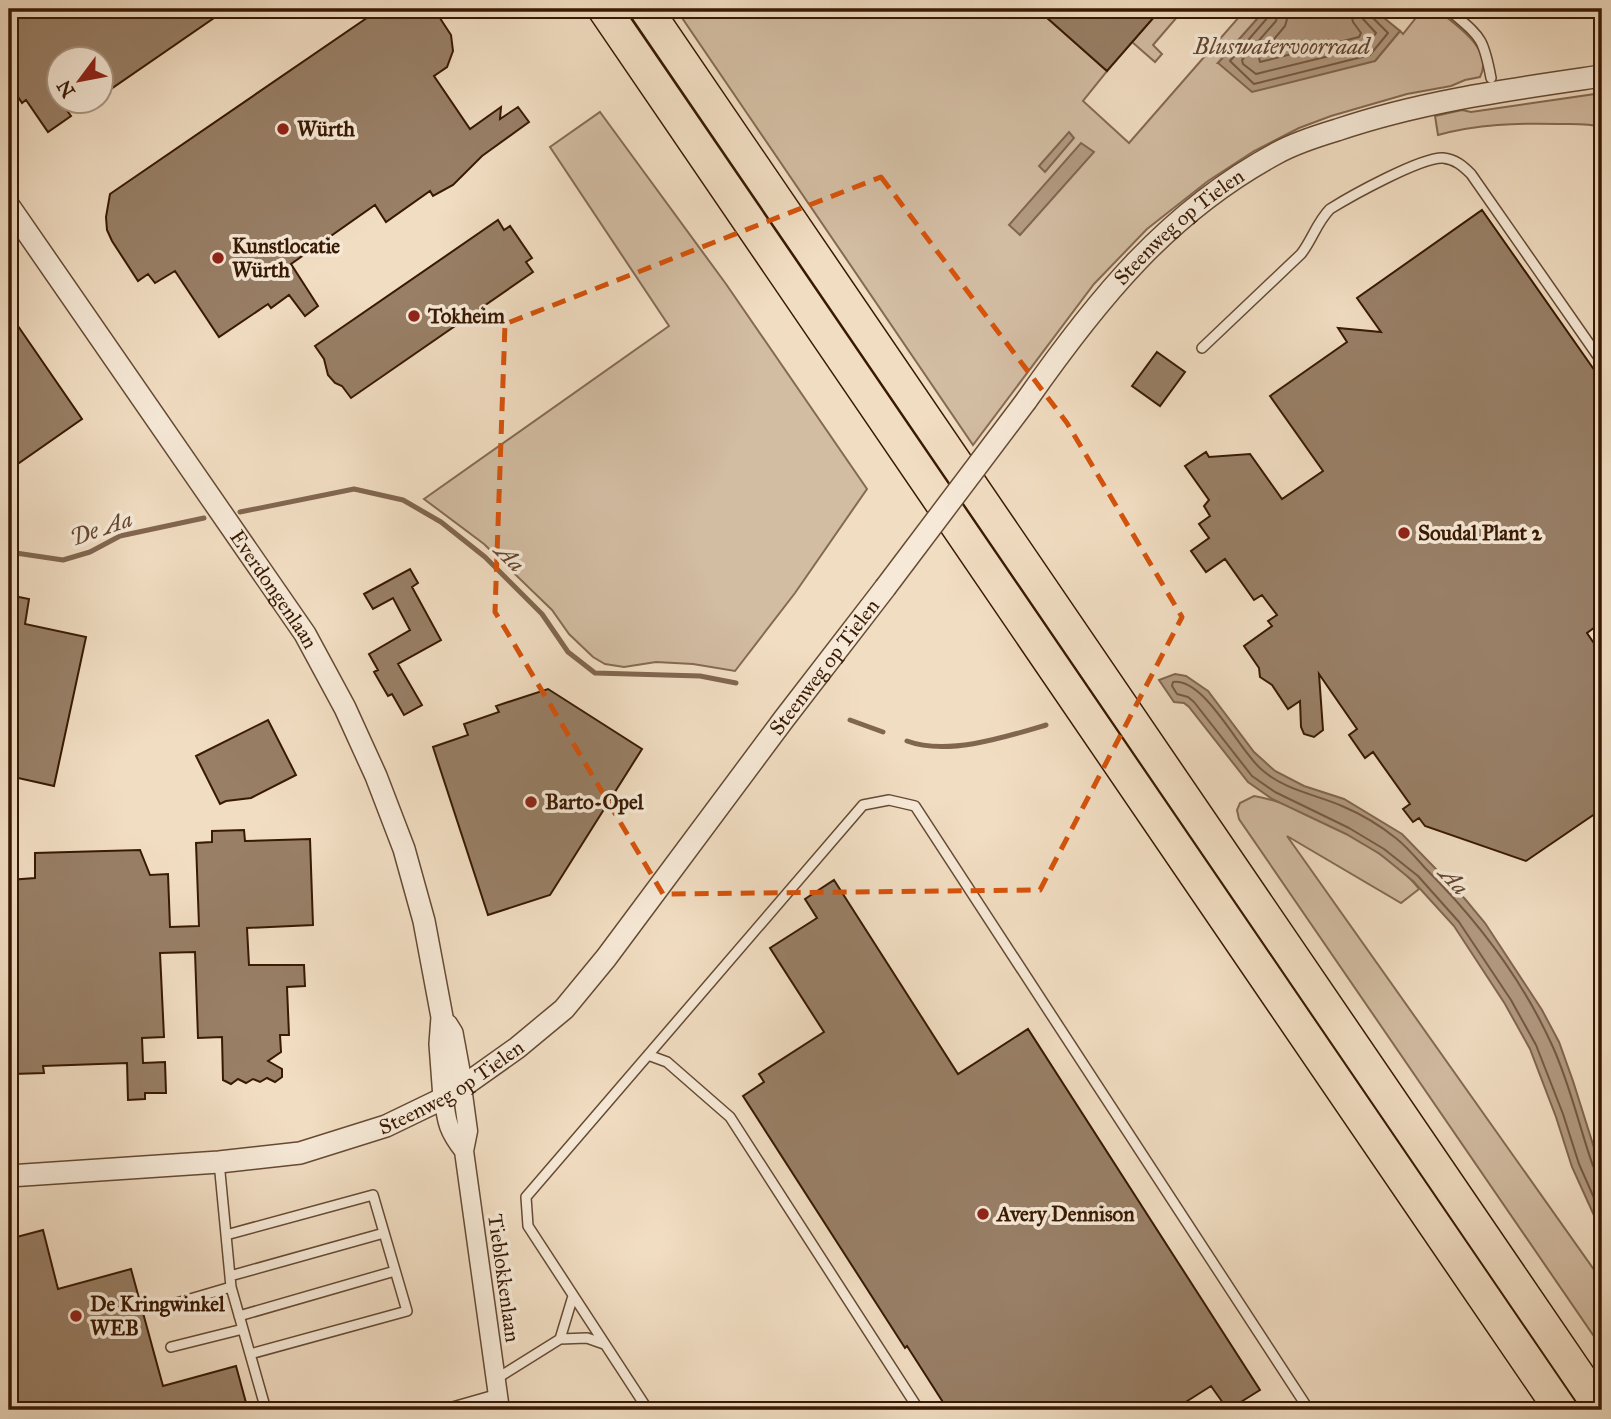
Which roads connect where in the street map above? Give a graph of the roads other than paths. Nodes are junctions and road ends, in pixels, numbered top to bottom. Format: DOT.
graph roads {
  1 [pos="604,9"];
  2 [pos="646,9"];
  3 [pos="1448,9"];
  4 [pos="1602,76"];
  5 [pos="1491,78"];
  6 [pos="9,206"];
  7 [pos="1202,348"];
  8 [pos="1602,362"];
  9 [pos="648,1055"];
  10 [pos="453,1093"];
  11 [pos="219,1163"];
  12 [pos="9,1175"];
  13 [pos="384,1233"];
  14 [pos="226,1235"];
  15 [pos="396,1271"];
  16 [pos="230,1276"];
  17 [pos="231,1287"];
  18 [pos="573,1296"];
  19 [pos="163,1307"];
  20 [pos="239,1317"];
  21 [pos="243,1329"];
  22 [pos="561,1339"];
  23 [pos="604,1344"];
  24 [pos="171,1347"];
  25 [pos="250,1354"];
  26 [pos="498,1394"];
  27 [pos="265,1410"];
  28 [pos="442,1410"];
  29 [pos="648,1410"];
  30 [pos="919,1410"];
  31 [pos="1309,1410"];
  32 [pos="1561,1410"];
  33 [pos="1602,1410"];
  1 -- 32 [label="highway"];
  2 -- 33 [label="highway"];
  3 -- 5 [label="lane"];
  4 -- 10 [label="street, Steenweg op Tielen, bridge"];
  6 -- 10 [label="street, Everdongenlaan"];
  7 -- 8 [label="lane"];
  9 -- 18 [label="lane"];
  9 -- 30 [label="lane"];
  9 -- 31 [label="lane"];
  10 -- 11 [label="street, Steenweg op Tielen"];
  10 -- 26 [label="street, Tieblokkenlaan"];
  11 -- 12 [label="street, Steenweg op Tielen"];
  11 -- 14 [label="lane"];
  13 -- 14 [label="lane"];
  13 -- 15 [label="lane"];
  13 -- 16 [label="lane"];
  14 -- 16 [label="lane"];
  15 -- 20 [label="lane"];
  15 -- 25 [label="lane"];
  16 -- 17 [label="lane"];
  17 -- 19 [label="lane"];
  17 -- 20 [label="lane"];
  18 -- 22 [label="lane"];
  18 -- 23 [label="lane"];
  20 -- 21 [label="lane"];
  21 -- 24 [label="lane"];
  21 -- 25 [label="lane"];
  22 -- 23 [label="lane"];
  22 -- 26 [label="lane"];
  23 -- 29 [label="lane"];
  25 -- 27 [label="lane"];
  26 -- 28 [label="lane"];
}
